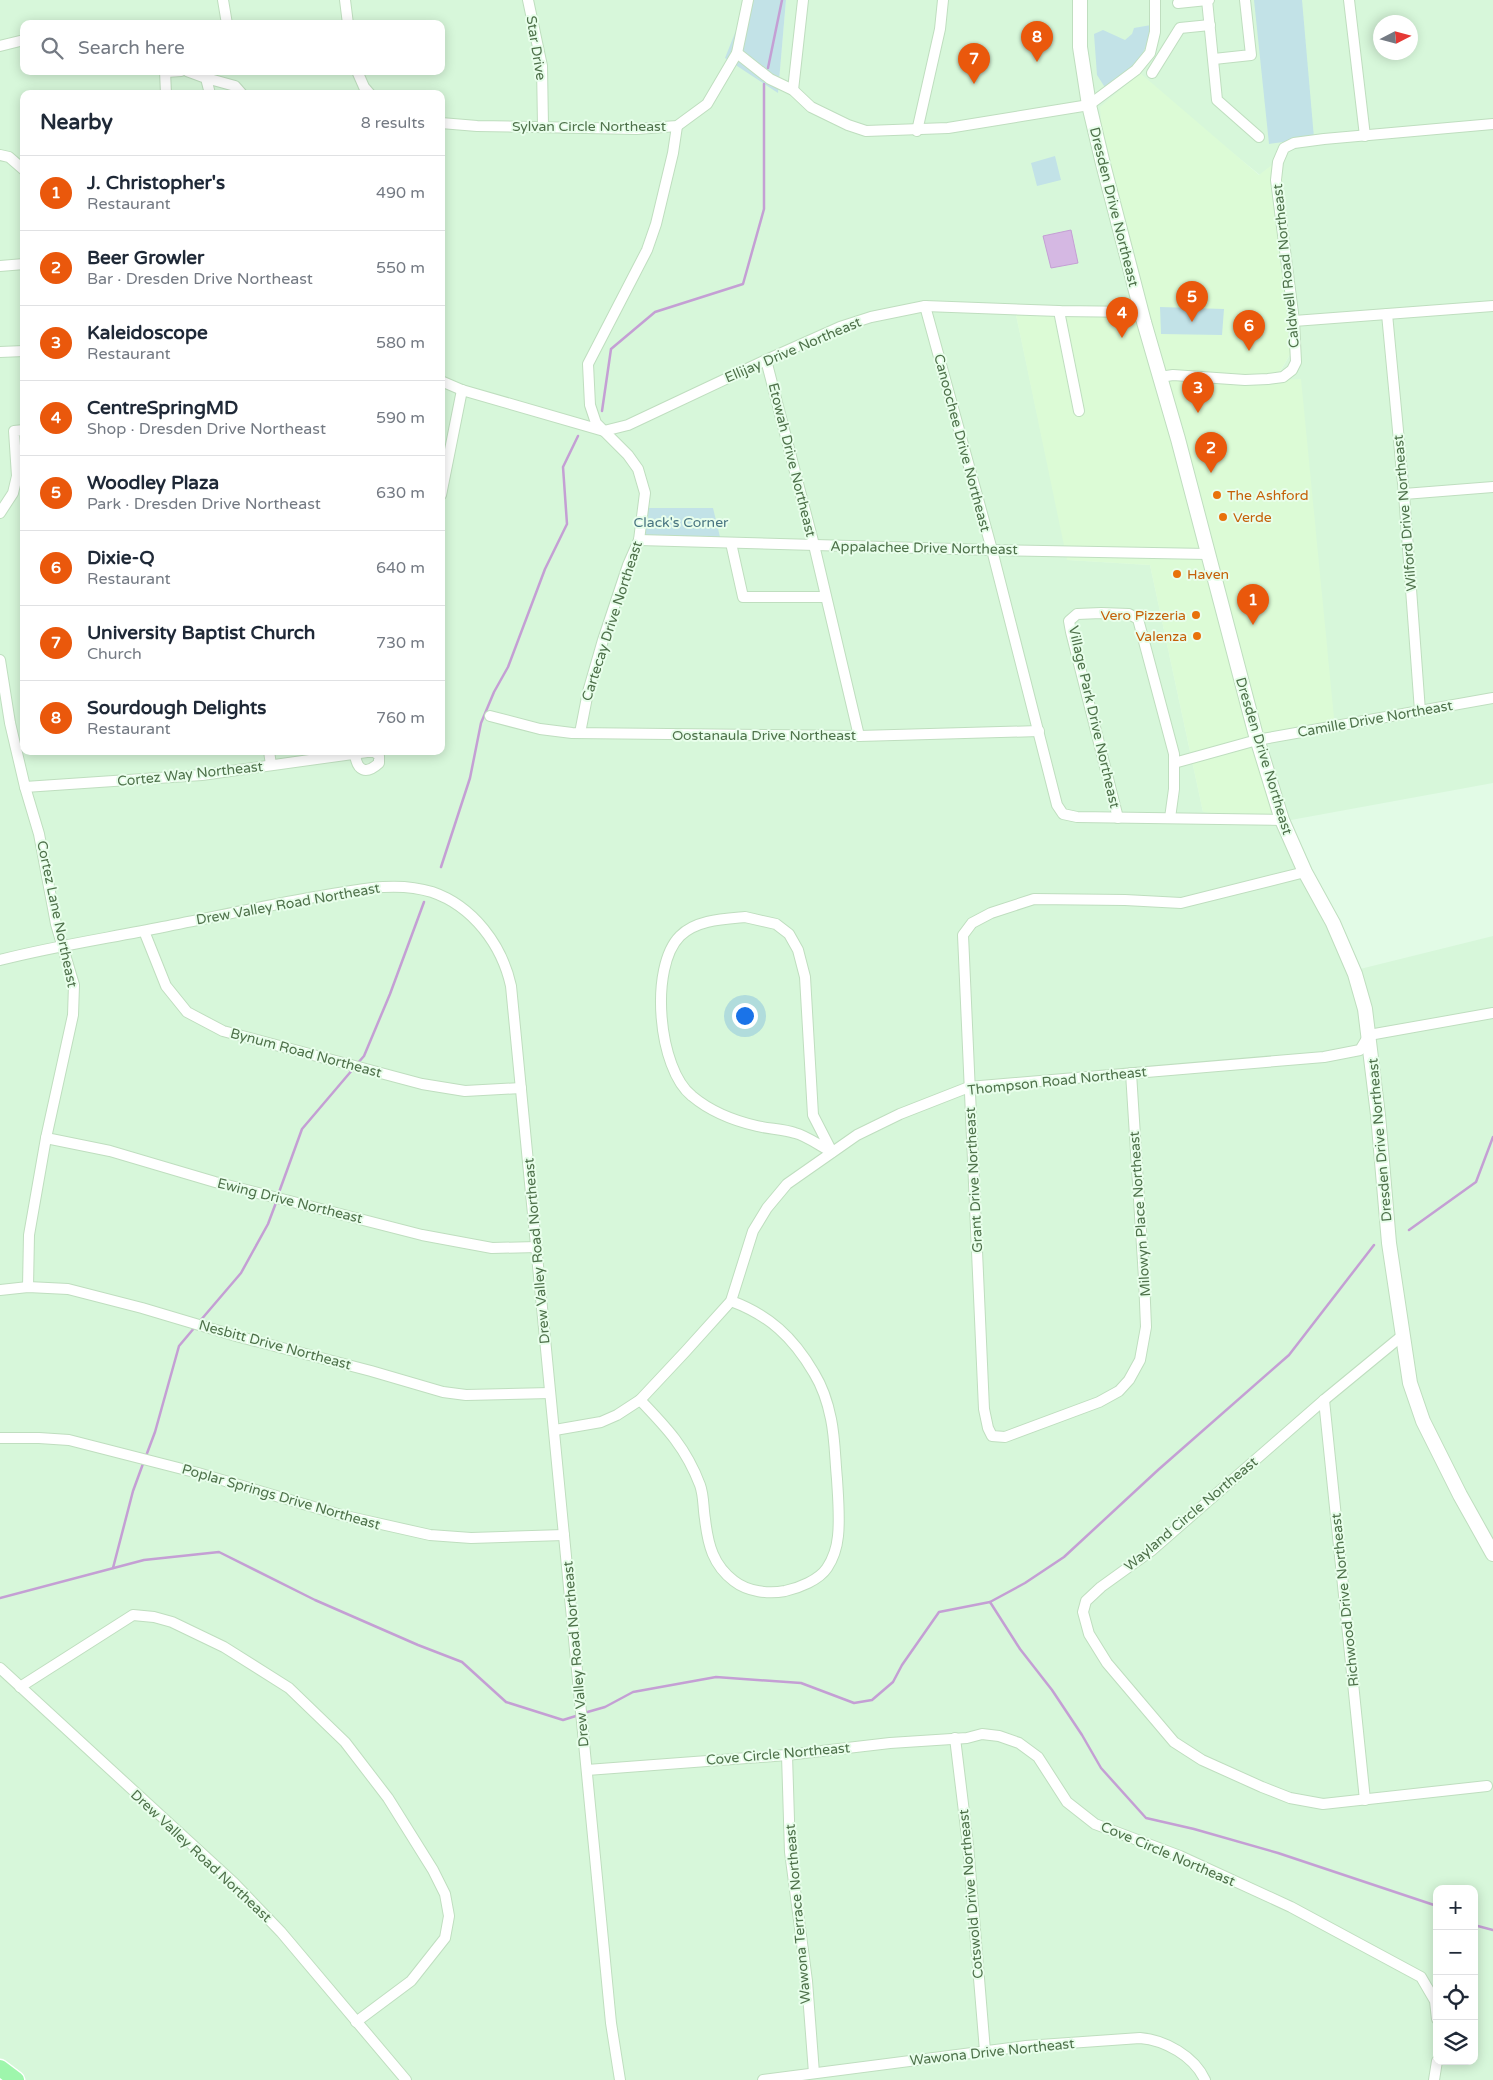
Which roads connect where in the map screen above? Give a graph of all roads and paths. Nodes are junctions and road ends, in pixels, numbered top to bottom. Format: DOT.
graph roads {
  1 [pos="222,0"];
  2 [pos="345,0"];
  3 [pos="528,0"];
  4 [pos="748,0"];
  5 [pos="803,0"];
  6 [pos="943,0"];
  7 [pos="1080,0"];
  8 [pos="1155,0"];
  9 [pos="1208,0"];
  10 [pos="1245,0"];
  11 [pos="1350,0"];
  12 [pos="1178,3"];
  13 [pos="226,20"];
  14 [pos="348,20"];
  15 [pos="1210,25"];
  16 [pos="20,41"];
  17 [pos="0,46"];
  18 [pos="737,53"];
  19 [pos="1214,59"];
  20 [pos="1152,73"];
  21 [pos="165,75"];
  22 [pos="208,75"];
  23 [pos="210,75"];
  24 [pos="359,75"];
  25 [pos="166,90"];
  26 [pos="210,90"];
  27 [pos="238,90"];
  28 [pos="367,90"];
  29 [pos="793,90"];
  30 [pos="1089,105"];
  31 [pos="445,123"];
  32 [pos="1493,124"];
  33 [pos="544,126"];
  34 [pos="677,126"];
  35 [pos="917,131"];
  36 [pos="1365,136"];
  37 [pos="1259,137"];
  38 [pos="0,155"];
  39 [pos="20,167"];
  40 [pos="20,264"];
  41 [pos="0,266"];
  42 [pos="925,306"];
  43 [pos="1493,306"];
  44 [pos="1059,311"];
  45 [pos="1141,312"];
  46 [pos="1387,314"];
  47 [pos="1294,320"];
  48 [pos="20,351"];
  49 [pos="0,352"];
  50 [pos="766,360"];
  51 [pos="1160,377"];
  52 [pos="445,383"];
  53 [pos="462,390"];
  54 [pos="1079,411"];
  55 [pos="20,430"];
  56 [pos="604,431"];
  57 [pos="445,475"];
  58 [pos="1493,487"];
  59 [pos="1404,494"];
  60 [pos="0,513"];
  61 [pos="639,540"];
  62 [pos="731,543"];
  63 [pos="814,545"];
  64 [pos="992,550"];
  65 [pos="1208,554"];
  66 [pos="826,597"];
  67 [pos="0,660"];
  68 [pos="1493,698"];
  69 [pos="1420,711"];
  70 [pos="490,716"];
  71 [pos="1039,731"];
  72 [pos="580,733"];
  73 [pos="859,736"];
  74 [pos="1257,740"];
  75 [pos="270,755"];
  76 [pos="347,755"];
  77 [pos="1174,763"];
  78 [pos="271,765"];
  79 [pos="25,787"];
  80 [pos="1118,818"];
  81 [pos="1170,818"];
  82 [pos="1282,820"];
  83 [pos="1304,872"];
  84 [pos="144,931"];
  85 [pos="63,947"];
  86 [pos="0,960"];
  87 [pos="1493,1013"];
  88 [pos="1369,1035"];
  89 [pos="1130,1073"];
  90 [pos="969,1087"];
  91 [pos="521,1088"];
  92 [pos="46,1138"];
  93 [pos="832,1152"];
  94 [pos="537,1247"];
  95 [pos="28,1287"];
  96 [pos="0,1290"];
  97 [pos="731,1301"];
  98 [pos="1403,1335"];
  99 [pos="984,1391"];
  100 [pos="550,1392"];
  101 [pos="640,1400"];
  102 [pos="1324,1400"];
  103 [pos="555,1430"];
  104 [pos="0,1438"];
  105 [pos="564,1535"];
  106 [pos="1493,1554"];
  107 [pos="0,1668"];
  108 [pos="20,1687"];
  109 [pos="955,1738"];
  110 [pos="788,1755"];
  111 [pos="587,1770"];
  112 [pos="1488,1786"];
  113 [pos="1365,1800"];
  114 [pos="1433,1998"];
  115 [pos="356,2022"];
  116 [pos="985,2051"];
  117 [pos="1436,2065"];
  118 [pos="0,2068"];
  119 [pos="814,2073"];
  120 [pos="16,2080"];
  121 [pos="406,2080"];
  122 [pos="620,2080"];
  123 [pos="763,2080"];
  124 [pos="1205,2080"];
  125 [pos="1434,2080"];
  1 -- 13 [label="street"];
  2 -- 14 [label="street"];
  3 -- 33 [label="street, Star Drive"];
  4 -- 18 [label="street, Sylvan Circle Northeast"];
  5 -- 29 [label="street"];
  6 -- 35 [label="street"];
  7 -- 30 [label="street, Dresden Drive Northeast"];
  8 -- 30 [label="street"];
  9 -- 12 [label="street"];
  9 -- 15 [label="street"];
  10 -- 19 [label="street"];
  11 -- 36 [label="street"];
  15 -- 19 [label="street"];
  15 -- 20 [label="street"];
  16 -- 17 [label="street"];
  18 -- 29 [label="street"];
  18 -- 34 [label="street, Sylvan Circle Northeast"];
  19 -- 37 [label="street"];
  21 -- 25 [label="street"];
  22 -- 26 [label="street"];
  23 -- 27 [label="street"];
  24 -- 28 [label="street"];
  29 -- 35 [label="street"];
  30 -- 35 [label="street"];
  30 -- 45 [label="street, Dresden Drive Northeast"];
  31 -- 33 [label="street, Sylvan Circle Northeast"];
  32 -- 36 [label="street, Caldwell Road Northeast"];
  33 -- 34 [label="street, Sylvan Circle Northeast"];
  34 -- 56 [label="street, Cartecay Drive Northeast"];
  36 -- 47 [label="street, Caldwell Road Northeast"];
  38 -- 39 [label="street"];
  40 -- 41 [label="street"];
  42 -- 44 [label="street, Ellijay Drive Northeast"];
  42 -- 50 [label="street, Ellijay Drive Northeast"];
  42 -- 64 [label="street, Canoochee Drive Northeast"];
  43 -- 46 [label="street"];
  44 -- 45 [label="street, Ellijay Drive Northeast"];
  44 -- 54 [label="street"];
  45 -- 51 [label="street, Dresden Drive Northeast"];
  46 -- 47 [label="street"];
  46 -- 59 [label="street, Wilford Drive Northeast"];
  47 -- 51 [label="street, Caldwell Road Northeast"];
  48 -- 49 [label="street"];
  50 -- 56 [label="street, Ellijay Drive Northeast"];
  50 -- 63 [label="street, Etowah Drive Northeast"];
  51 -- 65 [label="street, Dresden Drive Northeast"];
  52 -- 53 [label="street"];
  53 -- 56 [label="street"];
  53 -- 57 [label="street"];
  55 -- 60 [label="street"];
  56 -- 61 [label="street, Cartecay Drive Northeast"];
  58 -- 59 [label="street"];
  59 -- 69 [label="street, Wilford Drive Northeast"];
  61 -- 62 [label="street, Appalachee Drive Northeast"];
  61 -- 72 [label="street, Cartecay Drive Northeast"];
  62 -- 63 [label="street, Appalachee Drive Northeast"];
  62 -- 66 [label="street"];
  63 -- 64 [label="street, Appalachee Drive Northeast"];
  63 -- 66 [label="street, Etowah Drive Northeast"];
  64 -- 65 [label="street, Appalachee Drive Northeast"];
  64 -- 71 [label="street, Canoochee Drive Northeast"];
  65 -- 74 [label="street, Dresden Drive Northeast"];
  66 -- 73 [label="street, Etowah Drive Northeast"];
  67 -- 79 [label="street, Cortez Lane Northeast"];
  68 -- 69 [label="street, Camille Drive Northeast"];
  69 -- 74 [label="street, Camille Drive Northeast"];
  70 -- 72 [label="street, Oostanaula Drive Northeast"];
  71 -- 73 [label="street, Oostanaula Drive Northeast"];
  71 -- 80 [label="street, Canoochee Drive Northeast"];
  72 -- 73 [label="street, Oostanaula Drive Northeast"];
  74 -- 77 [label="street, Camille Drive Northeast"];
  74 -- 82 [label="street, Dresden Drive Northeast"];
  75 -- 78 [label="street"];
  76 -- 78 [label="street, Cortez Way Northeast"];
  77 -- 80 [label="street, Village Park Drive Northeast"];
  77 -- 81 [label="street, Village Park Drive Northeast"];
  78 -- 79 [label="street, Cortez Way Northeast"];
  79 -- 85 [label="street, Cortez Lane Northeast"];
  80 -- 81 [label="street"];
  81 -- 82 [label="street"];
  82 -- 83 [label="street, Dresden Drive Northeast"];
  83 -- 88 [label="street, Dresden Drive Northeast"];
  83 -- 90 [label="street, Grant Drive Northeast"];
  84 -- 85 [label="street, Drew Valley Road Northeast"];
  84 -- 91 [label="street, Bynum Road Northeast"];
  84 -- 91 [label="street, Drew Valley Road Northeast"];
  85 -- 86 [label="street, Drew Valley Road Northeast"];
  85 -- 92 [label="street, Cortez Lane Northeast"];
  87 -- 88 [label="street"];
  88 -- 89 [label="street, Thompson Road Northeast"];
  88 -- 98 [label="street, Dresden Drive Northeast"];
  89 -- 90 [label="street, Thompson Road Northeast"];
  89 -- 99 [label="street, Milowyn Place Northeast"];
  90 -- 93 [label="street, Thompson Road Northeast"];
  90 -- 99 [label="street, Grant Drive Northeast"];
  91 -- 94 [label="street, Drew Valley Road Northeast"];
  92 -- 94 [label="street, Ewing Drive Northeast"];
  92 -- 95 [label="street, Cortez Lane Northeast"];
  93 -- 93 [label="street"];
  93 -- 97 [label="street, Thompson Road Northeast"];
  94 -- 100 [label="street, Drew Valley Road Northeast"];
  95 -- 96 [label="street, Nesbitt Drive Northeast"];
  95 -- 100 [label="street, Nesbitt Drive Northeast"];
  97 -- 101 [label="street, Thompson Road Northeast"];
  97 -- 101 [label="street"];
  98 -- 102 [label="street, Wayland Circle Northeast"];
  98 -- 106 [label="street, Dresden Drive Northeast"];
  100 -- 103 [label="street, Drew Valley Road Northeast"];
  101 -- 103 [label="street, Thompson Road Northeast"];
  102 -- 113 [label="street, Richwood Drive Northeast"];
  102 -- 113 [label="street, Wayland Circle Northeast"];
  103 -- 105 [label="street, Drew Valley Road Northeast"];
  104 -- 105 [label="street, Poplar Springs Drive Northeast"];
  105 -- 111 [label="street, Drew Valley Road Northeast"];
  107 -- 108 [label="street, Drew Valley Road Northeast"];
  108 -- 115 [label="street, Drew Valley Road Northeast"];
  108 -- 115 [label="street"];
  109 -- 110 [label="street, Cove Circle Northeast"];
  109 -- 114 [label="street, Cove Circle Northeast"];
  109 -- 116 [label="street, Cotswold Drive Northeast"];
  110 -- 111 [label="street, Cove Circle Northeast"];
  110 -- 119 [label="street, Wawona Terrace Northeast"];
  111 -- 122 [label="street, Drew Valley Road Northeast"];
  112 -- 113 [label="street, Wayland Circle Northeast"];
  115 -- 121 [label="street, Drew Valley Road Northeast"];
  116 -- 119 [label="street, Wawona Drive Northeast"];
  116 -- 124 [label="street, Wawona Drive Northeast"];
  117 -- 125 [label="street"];
  118 -- 120 [label="main road"];
  119 -- 123 [label="street, Wawona Drive Northeast"];
}
